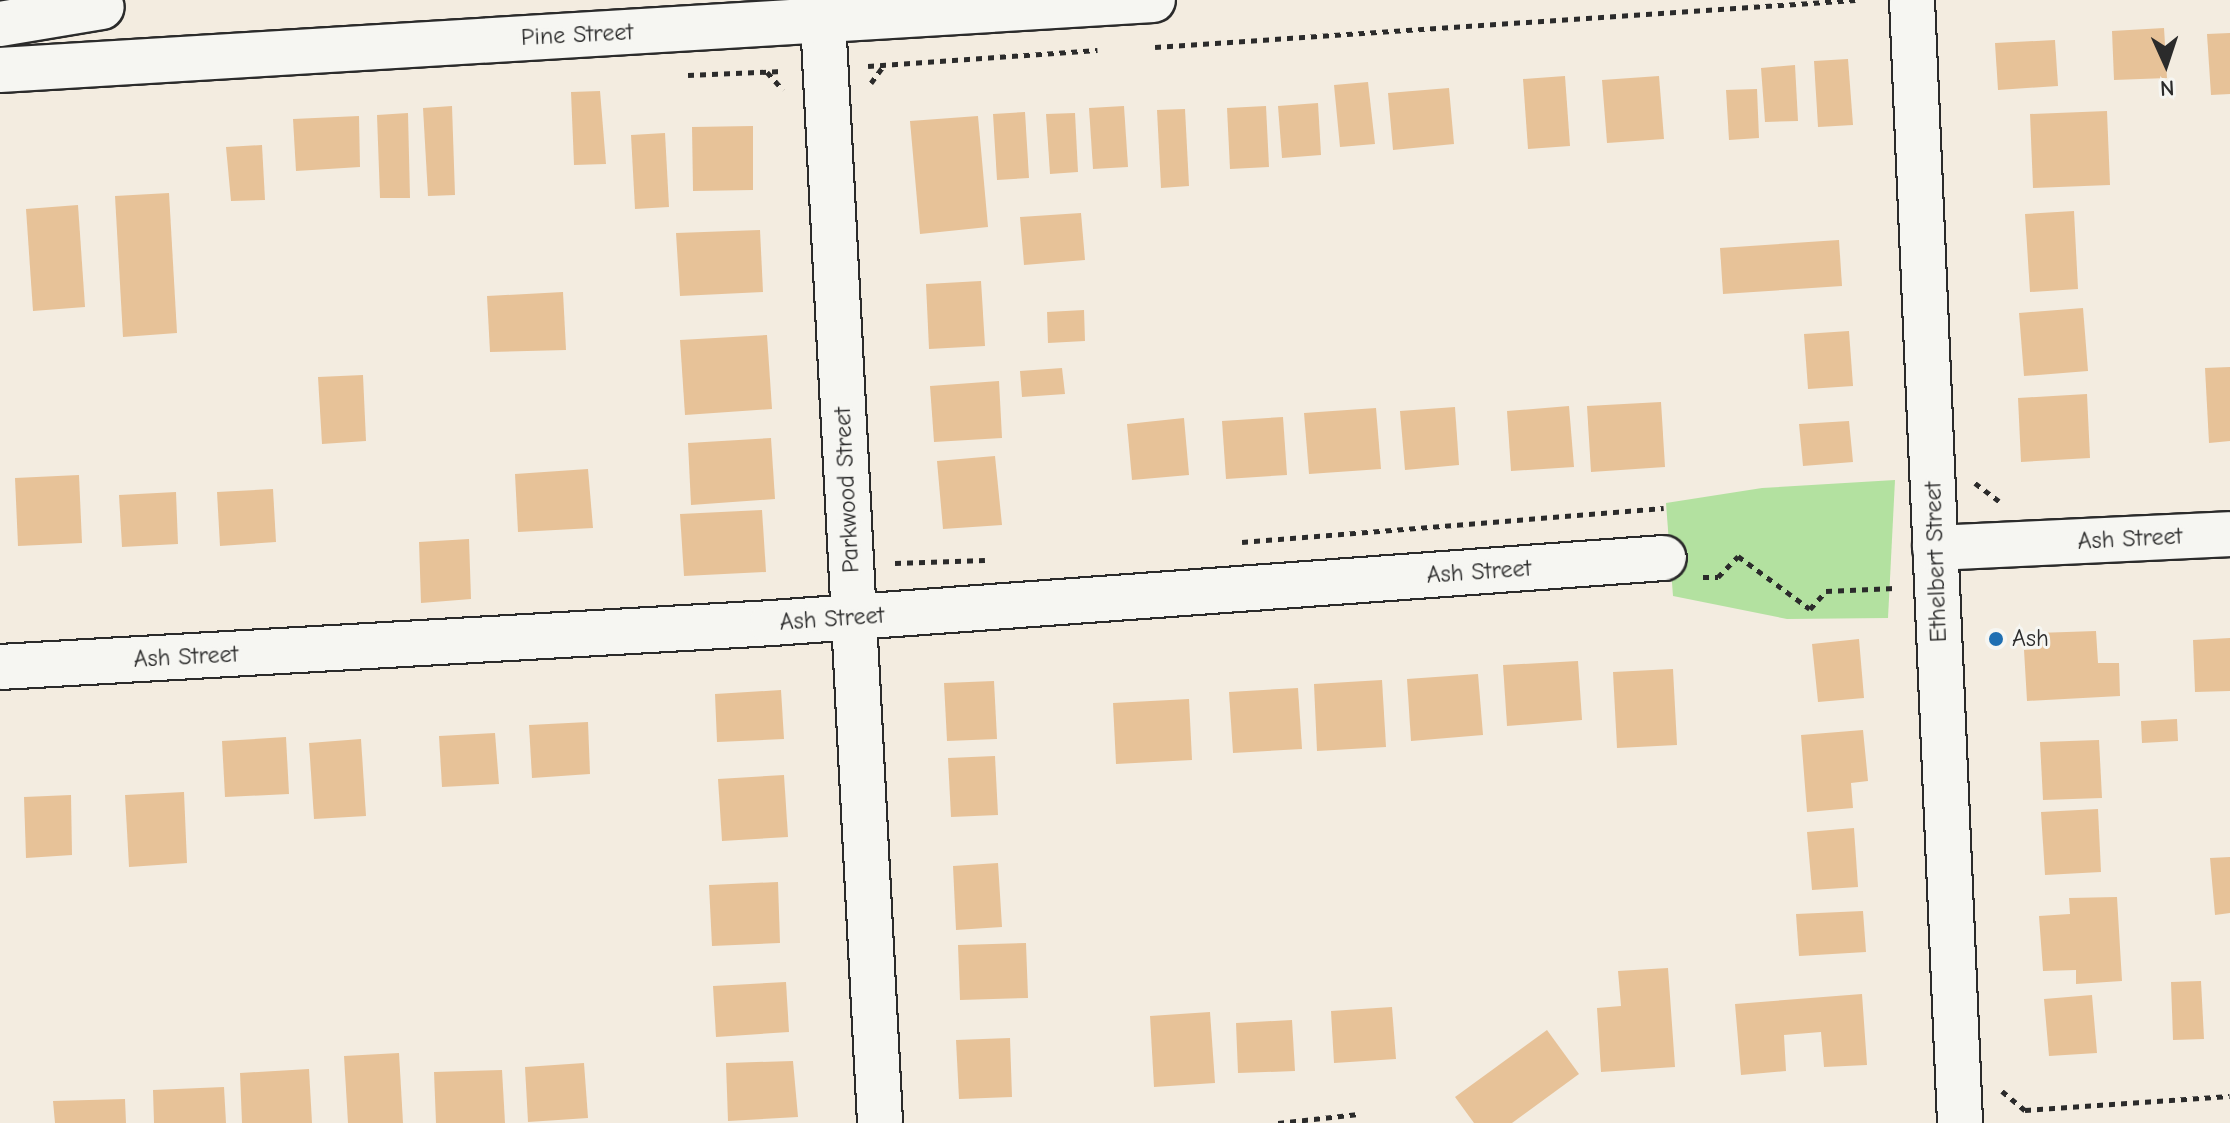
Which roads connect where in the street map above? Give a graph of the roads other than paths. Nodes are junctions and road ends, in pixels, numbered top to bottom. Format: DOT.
graph roads {
  1 [pos="1153,0"];
  2 [pos="1912,0"];
  3 [pos="102,7"];
  4 [pos="822,10"];
  5 [pos="0,24"];
  6 [pos="0,70"];
  7 [pos="2230,534"];
  8 [pos="1935,548"];
  9 [pos="1664,558"];
  10 [pos="854,617"];
  11 [pos="0,667"];
  12 [pos="880,1123"];
  13 [pos="1960,1123"];
  1 -- 4 [label="street, Pine Street"];
  2 -- 8 [label="street, Ethelbert Street"];
  3 -- 5 [label="street"];
  4 -- 6 [label="street, Pine Street"];
  4 -- 10 [label="street, Parkwood Street"];
  7 -- 8 [label="street, Ash Street"];
  8 -- 13 [label="street, Ethelbert Street"];
  9 -- 10 [label="street, Ash Street"];
  10 -- 11 [label="street, Ash Street"];
  10 -- 12 [label="street, Parkwood Street"];
}
